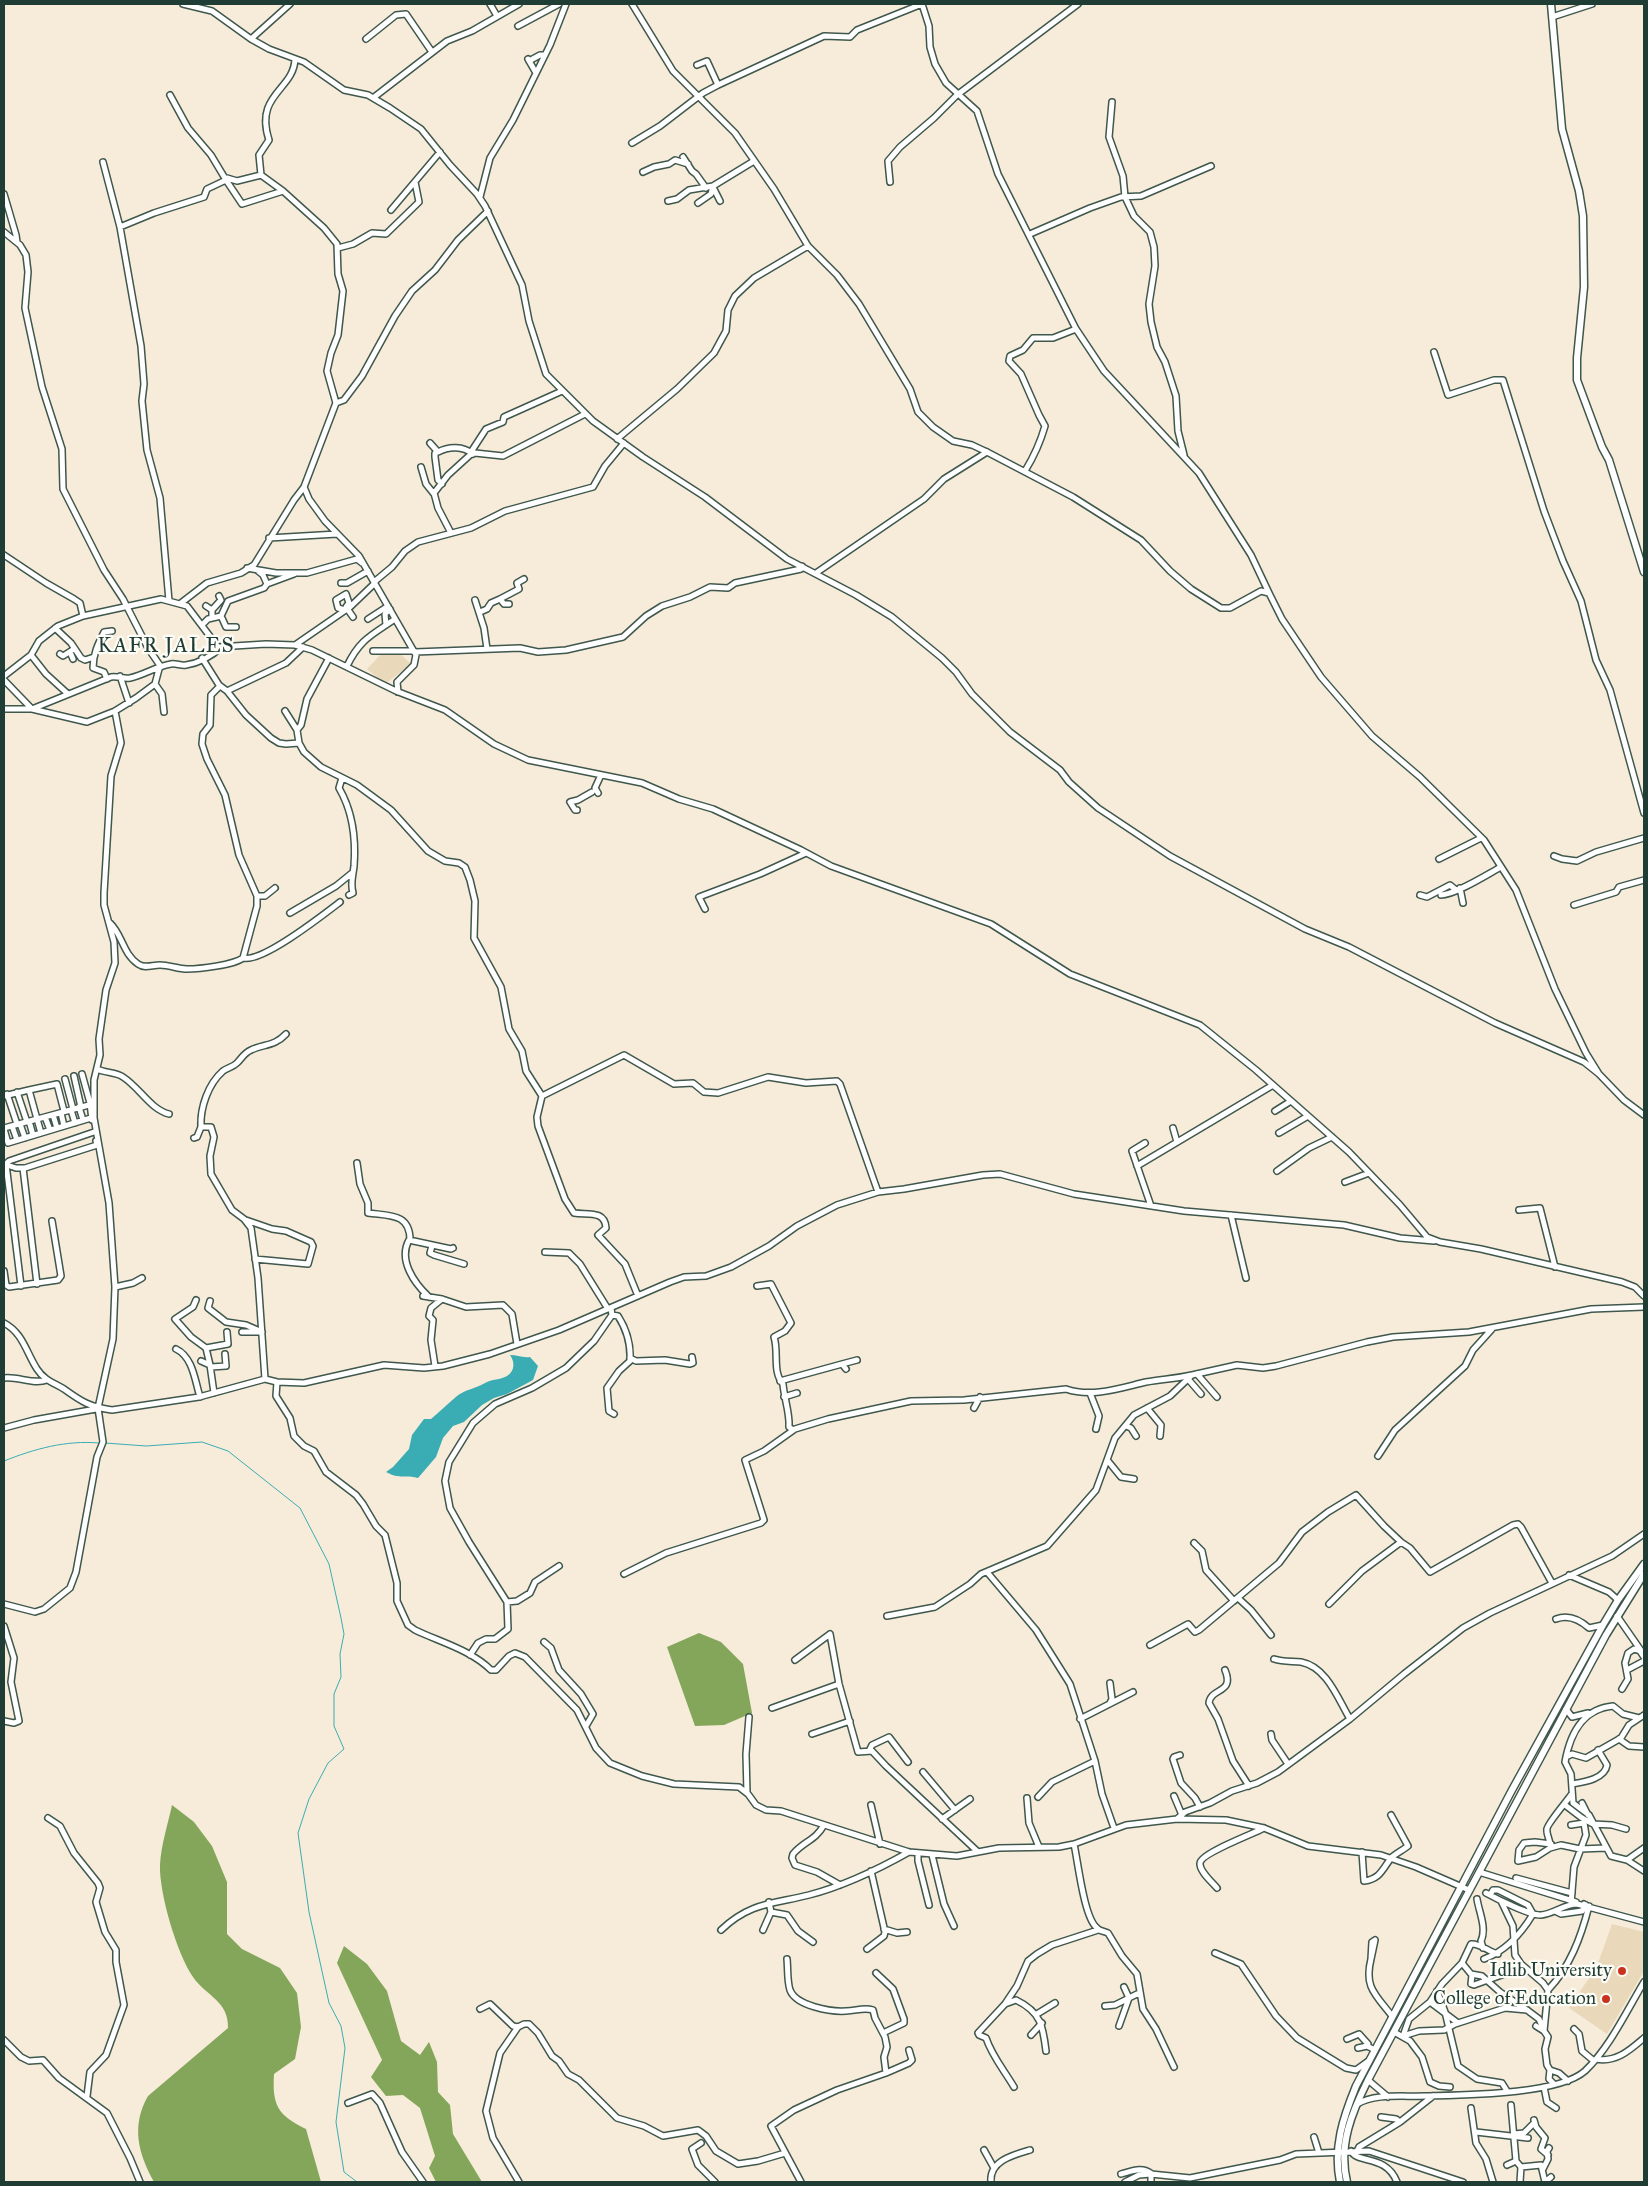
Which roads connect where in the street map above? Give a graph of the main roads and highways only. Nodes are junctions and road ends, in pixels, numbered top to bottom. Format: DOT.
graph roads {
  1 [pos="1551,4"];
  2 [pos="1644,572"];
  3 [pos="1644,1564"];
  4 [pos="1644,1574"];
  5 [pos="1340,2182"];
  6 [pos="1347,2182"];
  1 -- 2 [label="main road"];
  3 -- 5 [label="main road"];
  4 -- 6 [label="main road"];
}
